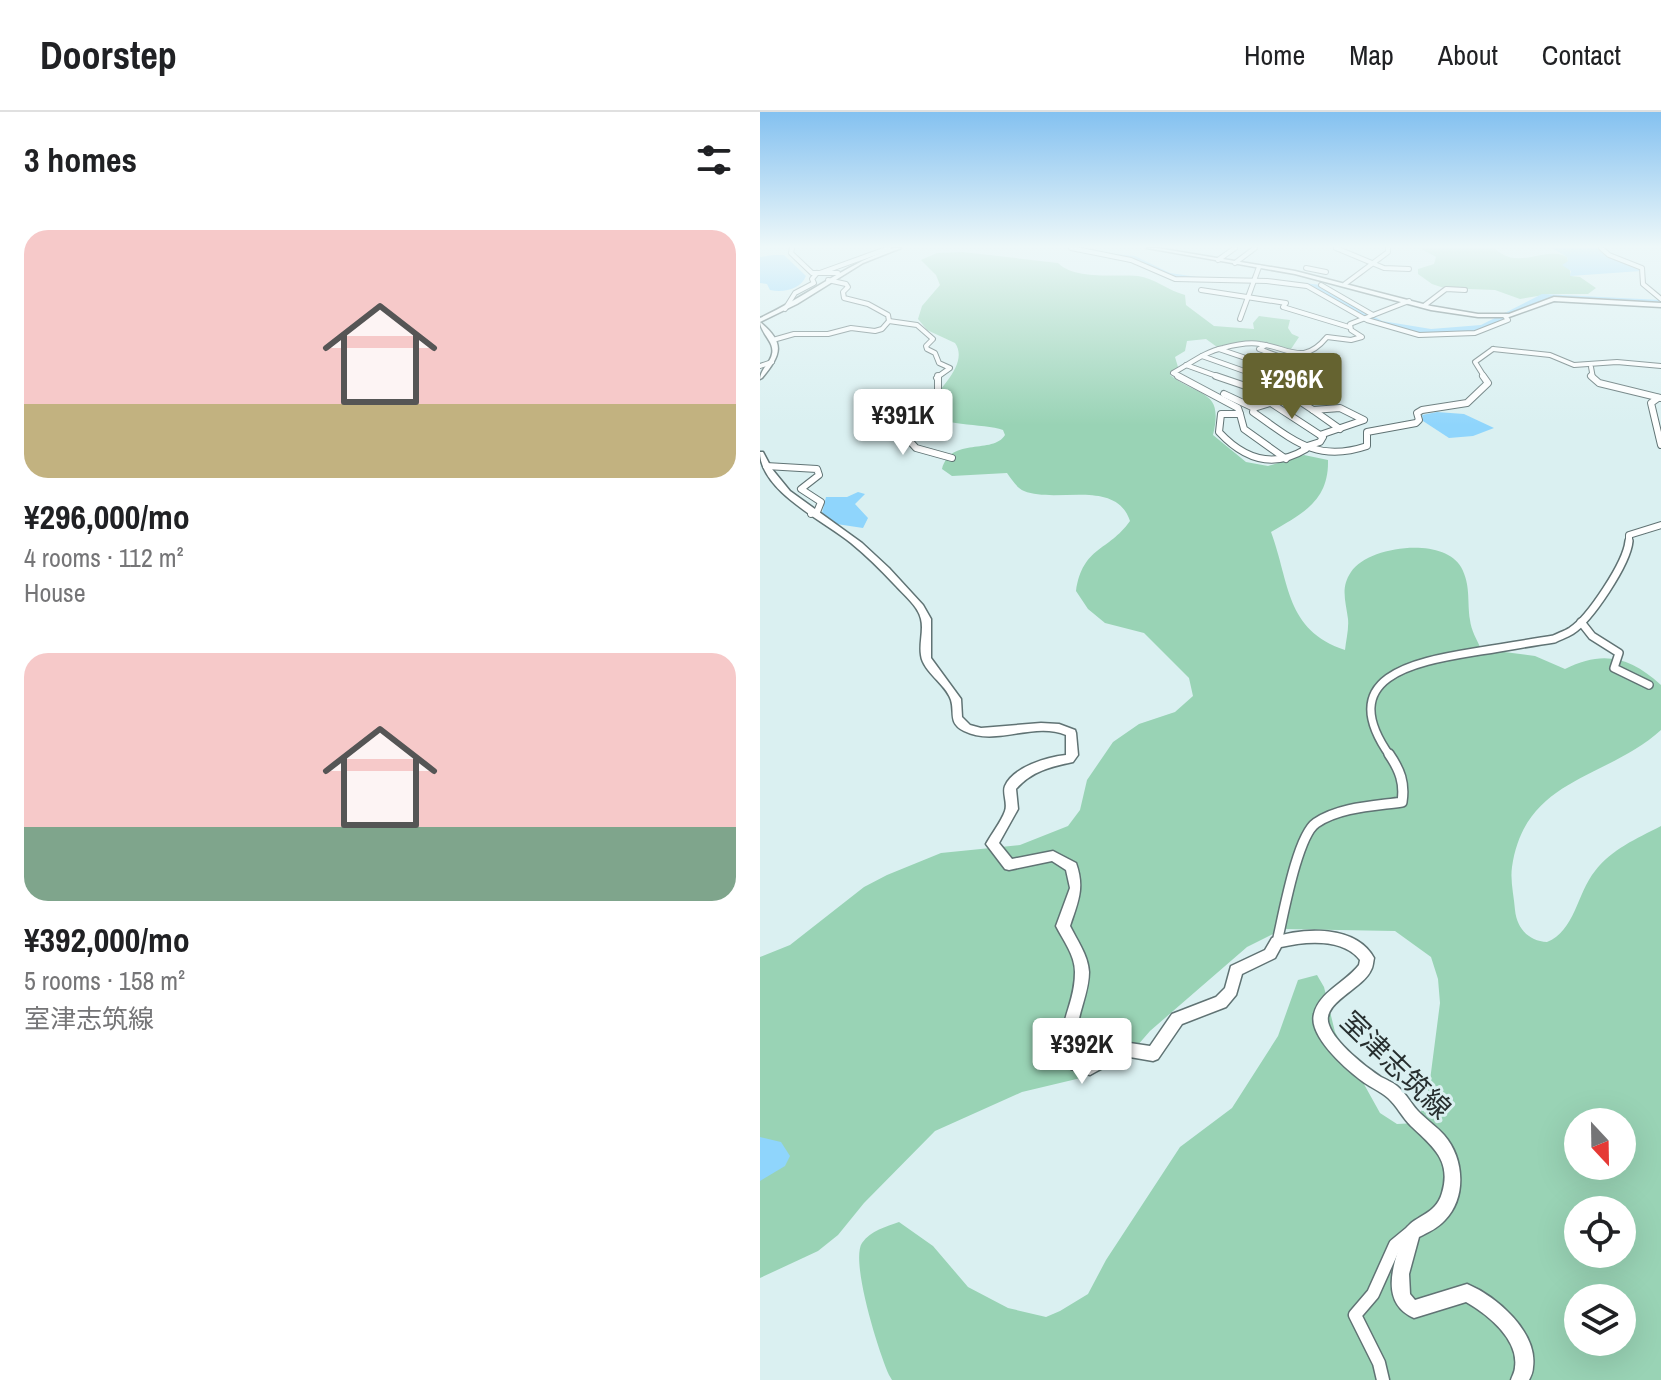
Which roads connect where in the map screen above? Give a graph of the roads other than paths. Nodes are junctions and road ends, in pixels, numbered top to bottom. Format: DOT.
graph roads {
  1 [pos="788,307"];
  2 [pos="874,307"];
  3 [pos="1244,307"];
  4 [pos="1284,307"];
  5 [pos="1353,307"];
  6 [pos="1353,307"];
  7 [pos="1393,307"];
  8 [pos="1441,307"];
  9 [pos="1526,307"];
  10 [pos="785,309"];
  11 [pos="1506,316"];
  12 [pos="1368,317"];
  13 [pos="1240,319"];
  14 [pos="889,321"];
  15 [pos="760,322"];
  16 [pos="1349,327"];
  17 [pos="1482,331"];
  18 [pos="773,340"];
  19 [pos="1267,344"];
  20 [pos="1219,348"];
  21 [pos="1493,349"];
  22 [pos="1202,356"];
  23 [pos="772,362"];
  24 [pos="1186,365"];
  25 [pos="760,366"];
  26 [pos="1661,366"];
  27 [pos="1591,367"];
  28 [pos="1275,368"];
  29 [pos="760,377"];
  30 [pos="1275,383"];
  31 [pos="1205,389"];
  32 [pos="1292,396"];
  33 [pos="1660,398"];
  34 [pos="1271,403"];
  35 [pos="1254,408"];
  36 [pos="1313,410"];
  37 [pos="1240,414"];
  38 [pos="1340,429"];
  39 [pos="1320,435"];
  40 [pos="1661,445"];
  41 [pos="1305,448"];
  42 [pos="952,458"];
  43 [pos="1286,459"];
  44 [pos="763,460"];
  45 [pos="811,514"];
  46 [pos="1661,525"];
  47 [pos="1581,622"];
  48 [pos="1649,685"];
  49 [pos="1277,942"];
  50 [pos="1413,1231"];
  51 [pos="1383,1380"];
  52 [pos="1520,1380"];
  1 -- 10 [label="main road"];
  2 -- 14 [label="street"];
  3 -- 13 [label="street"];
  4 -- 16 [label="street"];
  5 -- 12 [label="street"];
  6 -- 12 [label="street"];
  7 -- 12 [label="street"];
  8 -- 11 [label="main road"];
  9 -- 11 [label="main road"];
  10 -- 15 [label="main road"];
  11 -- 17 [label="street"];
  12 -- 16 [label="street"];
  12 -- 17 [label="street"];
  14 -- 18 [label="street"];
  14 -- 42 [label="street"];
  15 -- 18 [label="main road"];
  16 -- 19 [label="street"];
  17 -- 21 [label="street"];
  18 -- 23 [label="main road"];
  19 -- 20 [label="street"];
  19 -- 28 [label="street"];
  20 -- 22 [label="street"];
  20 -- 28 [label="street"];
  21 -- 27 [label="street"];
  21 -- 41 [label="street"];
  22 -- 24 [label="street"];
  22 -- 30 [label="street"];
  23 -- 25 [label="street"];
  23 -- 29 [label="main road"];
  24 -- 30 [label="street"];
  24 -- 31 [label="street"];
  26 -- 27 [label="street"];
  27 -- 33 [label="street"];
  28 -- 30 [label="street"];
  30 -- 32 [label="street"];
  31 -- 35 [label="street"];
  31 -- 37 [label="street"];
  32 -- 34 [label="street"];
  32 -- 36 [label="street"];
  33 -- 40 [label="street"];
  34 -- 35 [label="street"];
  34 -- 39 [label="street"];
  35 -- 41 [label="street"];
  36 -- 38 [label="street"];
  36 -- 38 [label="street"];
  37 -- 43 [label="street"];
  37 -- 43 [label="street"];
  38 -- 39 [label="street"];
  39 -- 41 [label="street"];
  41 -- 43 [label="street"];
  44 -- 45 [label="main road"];
  44 -- 45 [label="street"];
  45 -- 49 [label="main road"];
  46 -- 47 [label="street"];
  47 -- 48 [label="street"];
  47 -- 49 [label="street"];
  49 -- 50 [label="main road, 室津志筑線"];
  50 -- 51 [label="street"];
  50 -- 52 [label="main road"];
}
